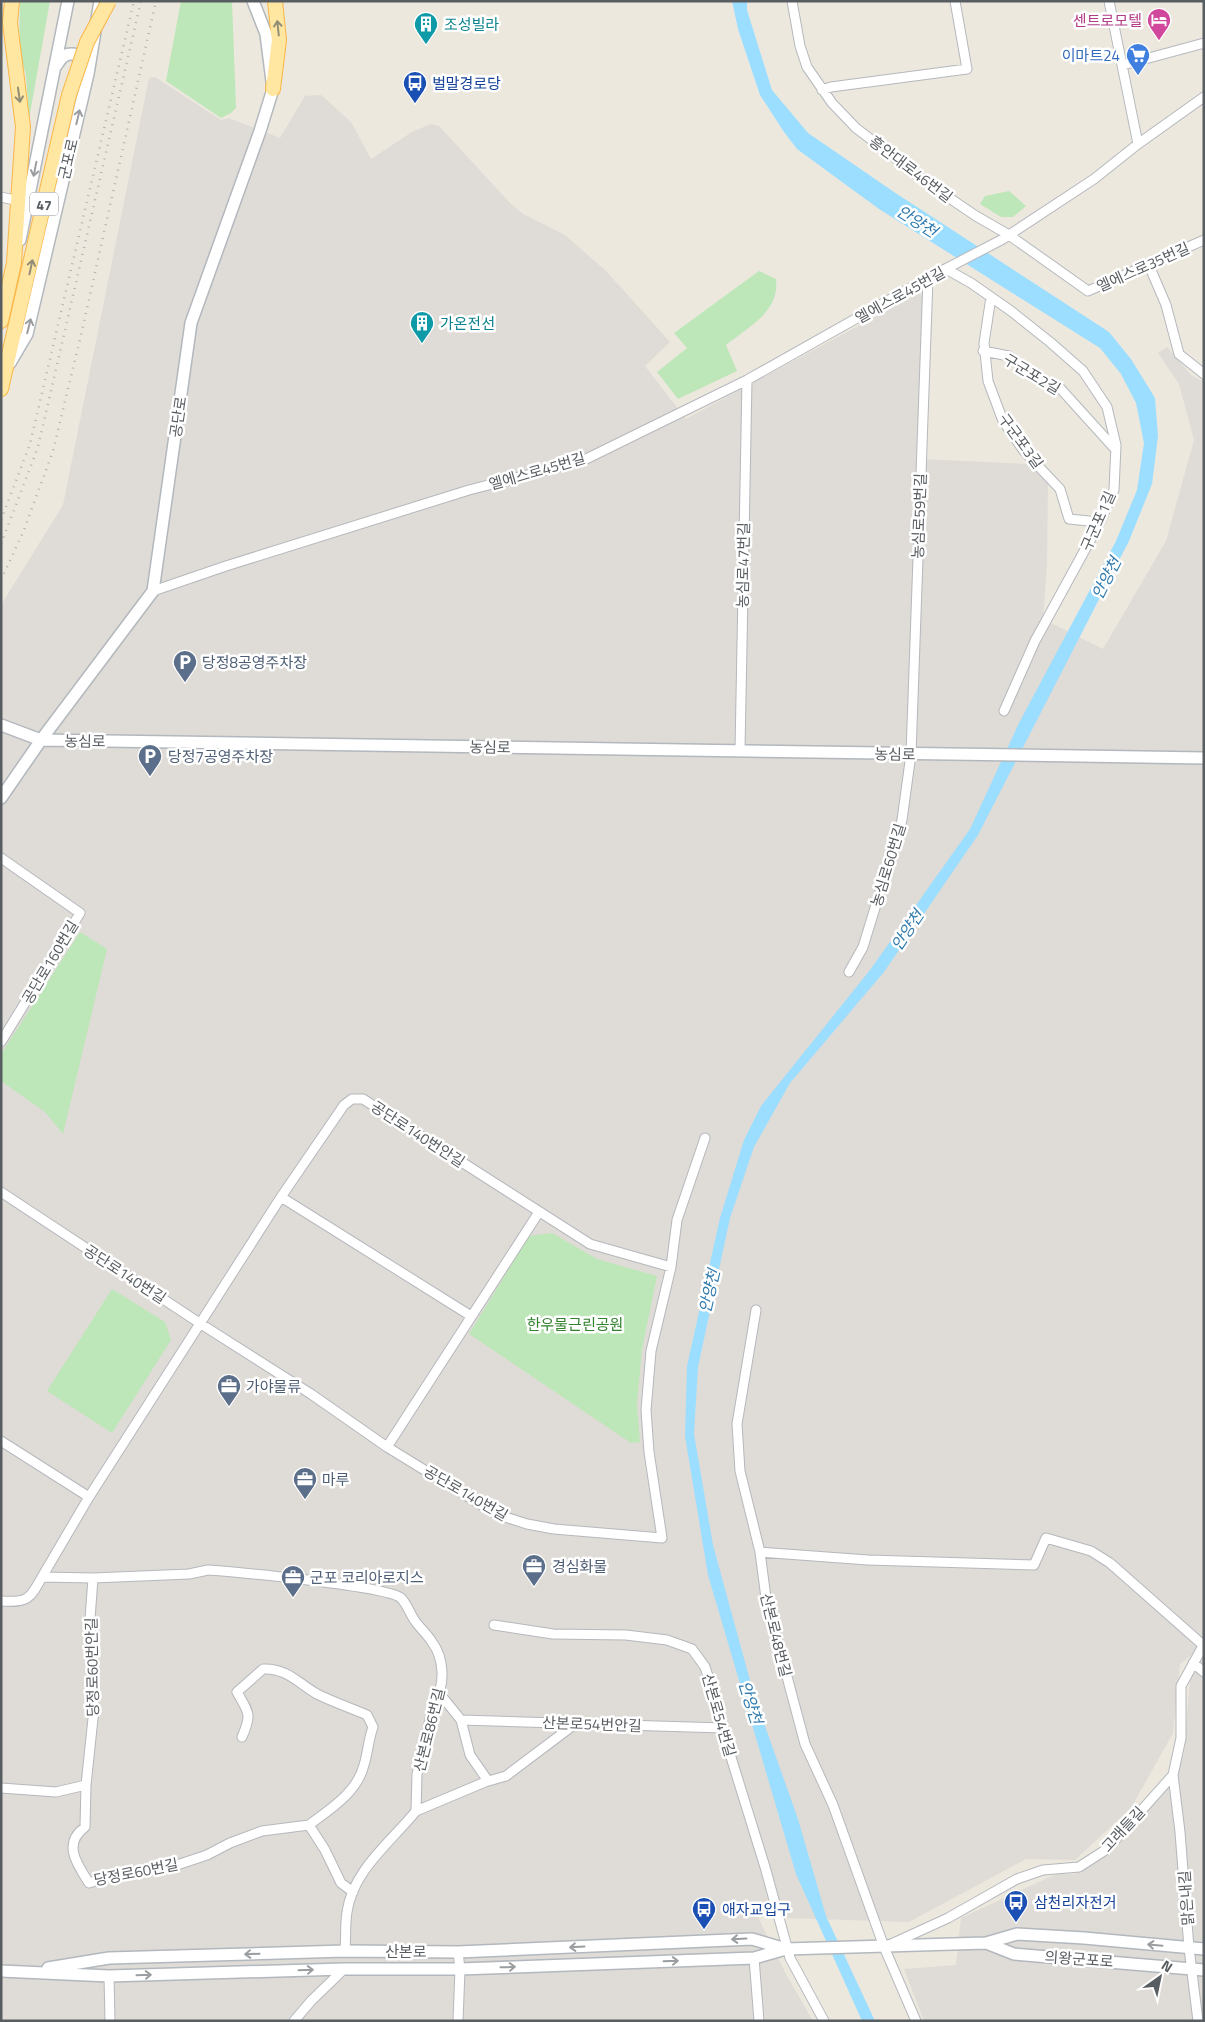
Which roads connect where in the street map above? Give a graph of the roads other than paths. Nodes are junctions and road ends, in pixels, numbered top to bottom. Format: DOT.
graph roads {
  1 [pos="12,1"];
  2 [pos="68,1"];
  3 [pos="100,1"];
  4 [pos="109,1"];
  5 [pos="253,1"];
  6 [pos="275,1"];
  7 [pos="792,1"];
  8 [pos="955,1"];
  9 [pos="1109,1"];
  10 [pos="1,31"];
  11 [pos="1204,43"];
  12 [pos="12,47"];
  13 [pos="1122,65"];
  14 [pos="56,66"];
  15 [pos="88,74"];
  16 [pos="273,88"];
  17 [pos="822,90"];
  18 [pos="1204,97"];
  19 [pos="1138,144"];
  20 [pos="1,198"];
  21 [pos="19,201"];
  22 [pos="1006,237"];
  23 [pos="1204,240"];
  24 [pos="14,263"];
  25 [pos="1148,263"];
  26 [pos="948,268"];
  27 [pos="928,278"];
  28 [pos="990,297"];
  29 [pos="1,321"];
  30 [pos="983,351"];
  31 [pos="6,369"];
  32 [pos="1204,374"];
  33 [pos="747,380"];
  34 [pos="1,389"];
  35 [pos="1116,450"];
  36 [pos="1099,524"];
  37 [pos="153,592"];
  38 [pos="1004,711"];
  39 [pos="1,725"];
  40 [pos="41,740"];
  41 [pos="740,750"];
  42 [pos="911,754"];
  43 [pos="1204,758"];
  44 [pos="1,798"];
  45 [pos="1,858"];
  46 [pos="849,972"];
  47 [pos="1,1042"];
  48 [pos="706,1138"];
  49 [pos="1,1192"];
  50 [pos="281,1197"];
  51 [pos="539,1212"];
  52 [pos="671,1267"];
  53 [pos="756,1310"];
  54 [pos="471,1316"];
  55 [pos="201,1324"];
  56 [pos="1,1441"];
  57 [pos="387,1446"];
  58 [pos="89,1498"];
  59 [pos="760,1552"];
  60 [pos="42,1577"];
  61 [pos="93,1578"];
  62 [pos="1,1601"];
  63 [pos="494,1625"];
  64 [pos="1203,1644"];
  65 [pos="1193,1663"];
  66 [pos="1204,1672"];
  67 [pos="440,1694"];
  68 [pos="461,1720"];
  69 [pos="575,1724"];
  70 [pos="723,1728"];
  71 [pos="242,1737"];
  72 [pos="1173,1775"];
  73 [pos="488,1781"];
  74 [pos="86,1785"];
  75 [pos="1,1788"];
  76 [pos="416,1811"];
  77 [pos="309,1825"];
  78 [pos="353,1892"];
  79 [pos="986,1942"];
  80 [pos="878,1947"];
  81 [pos="1190,1948"];
  82 [pos="791,1949"];
  83 [pos="1204,1949"];
  84 [pos="346,1951"];
  85 [pos="458,1952"];
  86 [pos="754,1958"];
  87 [pos="344,1969"];
  88 [pos="460,1969"];
  89 [pos="1198,1970"];
  90 [pos="1,1971"];
  91 [pos="25,1971"];
  92 [pos="110,1976"];
  93 [pos="110,2021"];
  94 [pos="294,2021"];
  95 [pos="458,2021"];
  96 [pos="759,2021"];
  97 [pos="824,2021"];
  98 [pos="916,2021"];
  99 [pos="1198,2021"];
  1 -- 12 [label="main road, 군포로 / 47"];
  2 -- 14 [label="street, 군포로"];
  3 -- 15 [label="street, 군포로"];
  31 -- 4 [label="main road, 군포로 / 47, one-way, bridge"];
  5 -- 16 [label="street, 공단로"];
  16 -- 6 [label="main road, one-way"];
  7 -- 17 [label="street, 흥안대로46번길"];
  8 -- 17 [label="street"];
  9 -- 13 [label="street"];
  10 -- 12 [label="main road"];
  11 -- 13 [label="street"];
  12 -- 21 [label="main road, 군포로 / 47, one-way"];
  13 -- 19 [label="street"];
  14 -- 15 [label="street"];
  14 -- 24 [label="street, 군포로, one-way"];
  31 -- 15 [label="street, 군포로, one-way"];
  16 -- 37 [label="street, 공단로"];
  17 -- 22 [label="street, 흥안대로46번길"];
  18 -- 19 [label="street"];
  19 -- 22 [label="street"];
  20 -- 21 [label="street"];
  21 -- 24 [label="main road, 군포로 / 47"];
  22 -- 25 [label="street, 엘에스로35번길"];
  22 -- 26 [label="street, 엘에스로45번길"];
  23 -- 25 [label="street, 엘에스로35번길"];
  24 -- 29 [label="main road, 군포로 / 47"];
  25 -- 32 [label="street"];
  26 -- 27 [label="street, 엘에스로45번길"];
  26 -- 28 [label="street, 구군포1길"];
  27 -- 33 [label="street, 엘에스로45번길"];
  27 -- 42 [label="street, 농심로59번길"];
  28 -- 30 [label="street, 구군포3길"];
  28 -- 35 [label="street, 구군포1길"];
  30 -- 35 [label="street, 구군포2길"];
  30 -- 36 [label="street, 구군포3길"];
  31 -- 34 [label="main road, 군포로 / 47"];
  33 -- 37 [label="street, 엘에스로45번길"];
  33 -- 41 [label="street, 농심로47번길"];
  35 -- 36 [label="street, 구군포1길"];
  36 -- 38 [label="street, 구군포1길"];
  37 -- 40 [label="street, 공단로"];
  39 -- 40 [label="street, 농심로"];
  40 -- 41 [label="street, 농심로"];
  40 -- 44 [label="street, 공단로"];
  41 -- 42 [label="street, 농심로"];
  42 -- 43 [label="street, 농심로"];
  42 -- 46 [label="street, 농심로60번길"];
  45 -- 47 [label="street, 공단로160번길"];
  48 -- 52 [label="street, 공단로140번길"];
  49 -- 55 [label="street, 공단로140번길"];
  50 -- 51 [label="street, 공단로140번안길"];
  50 -- 54 [label="street"];
  50 -- 55 [label="street, 공단로140번안길"];
  51 -- 52 [label="street, 공단로140번안길"];
  51 -- 54 [label="street"];
  52 -- 57 [label="street, 공단로140번길"];
  53 -- 59 [label="street, 산본로48번길"];
  54 -- 57 [label="street"];
  55 -- 57 [label="street, 공단로140번길"];
  55 -- 58 [label="street, 공단로140번안길"];
  56 -- 58 [label="street"];
  58 -- 60 [label="street, 공단로140번안길"];
  59 -- 64 [label="street"];
  59 -- 80 [label="street, 산본로48번길"];
  60 -- 61 [label="street, 산본로86번길"];
  60 -- 62 [label="street, 공단로140번안길"];
  61 -- 67 [label="street, 산본로86번길"];
  61 -- 74 [label="street, 당정로60번안길"];
  63 -- 70 [label="street, 산본로54번길"];
  64 -- 65 [label="street, 고래들길"];
  65 -- 66 [label="street"];
  65 -- 72 [label="street, 고래들길"];
  67 -- 68 [label="street"];
  67 -- 76 [label="street, 산본로86번길"];
  68 -- 69 [label="street, 산본로54번안길"];
  68 -- 73 [label="street"];
  69 -- 70 [label="street, 산본로54번안길"];
  69 -- 73 [label="street"];
  70 -- 82 [label="street, 산본로54번길"];
  71 -- 77 [label="street"];
  72 -- 80 [label="street, 고래들길"];
  72 -- 81 [label="street, 맑은내길"];
  73 -- 76 [label="street"];
  74 -- 75 [label="street"];
  74 -- 77 [label="street, 당정로60번길"];
  76 -- 78 [label="street"];
  77 -- 78 [label="street"];
  78 -- 84 [label="street"];
  79 -- 80 [label="street, 의왕군포로"];
  81 -- 79 [label="street, 의왕군포로, one-way"];
  79 -- 89 [label="street, 의왕군포로"];
  80 -- 82 [label="street, 의왕군포로"];
  80 -- 98 [label="street"];
  81 -- 83 [label="street, 의왕군포로"];
  81 -- 89 [label="street, 맑은내길"];
  82 -- 85 [label="street, 산본로, one-way"];
  82 -- 86 [label="street, 산본로"];
  82 -- 97 [label="street, 산본로54번길"];
  84 -- 85 [label="street, 산본로"];
  84 -- 91 [label="street, 산본로, one-way"];
  85 -- 88 [label="street"];
  88 -- 86 [label="street, 산본로, one-way"];
  86 -- 96 [label="street"];
  87 -- 88 [label="street, 산본로"];
  92 -- 87 [label="street, 산본로, one-way"];
  87 -- 94 [label="street"];
  88 -- 95 [label="street"];
  89 -- 99 [label="street, 맑은내길"];
  90 -- 91 [label="street, 산본로"];
  91 -- 92 [label="street, 산본로"];
  92 -- 93 [label="street"];
}
